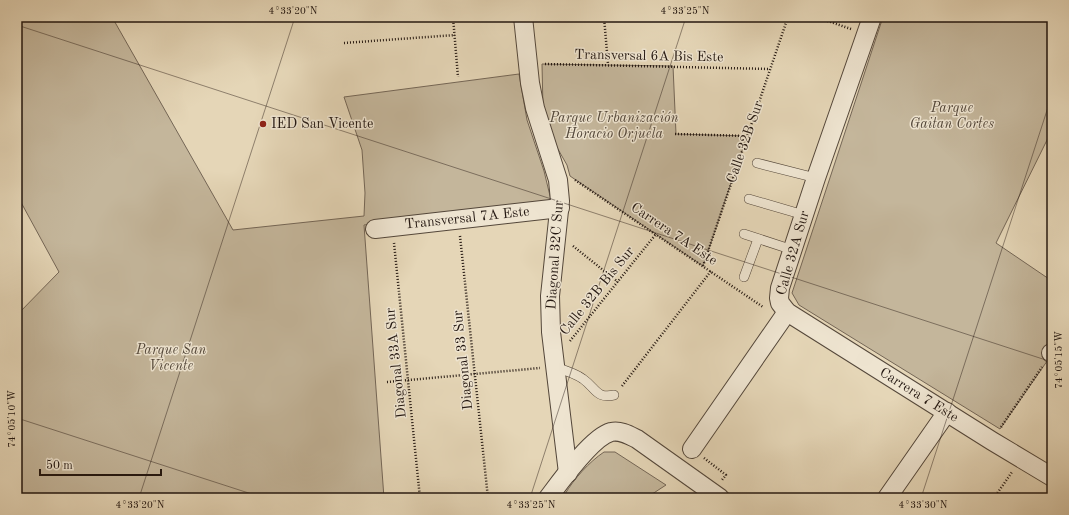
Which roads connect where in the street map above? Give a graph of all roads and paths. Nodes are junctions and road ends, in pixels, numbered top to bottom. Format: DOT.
graph roads {
  1 [pos="453,17"];
  2 [pos="523,17"];
  3 [pos="604,17"];
  4 [pos="788,17"];
  5 [pos="816,17"];
  6 [pos="869,25"];
  7 [pos="455,35"];
  8 [pos="344,43"];
  9 [pos="527,64"];
  10 [pos="608,64"];
  11 [pos="770,68"];
  12 [pos="458,77"];
  13 [pos="676,134"];
  14 [pos="747,136"];
  15 [pos="757,163"];
  16 [pos="554,165"];
  17 [pos="816,178"];
  18 [pos="749,199"];
  19 [pos="560,208"];
  20 [pos="804,215"];
  21 [pos="458,219"];
  22 [pos="383,228"];
  23 [pos="557,234"];
  24 [pos="656,234"];
  25 [pos="744,234"];
  26 [pos="758,238"];
  27 [pos="792,250"];
  28 [pos="703,266"];
  29 [pos="711,272"];
  30 [pos="744,278"];
  31 [pos="618,282"];
  32 [pos="785,316"];
  33 [pos="1052,353"];
  34 [pos="548,365"];
  35 [pos="475,374"];
  36 [pos="408,380"];
  37 [pos="387,382"];
  38 [pos="614,395"];
  39 [pos="947,412"];
  40 [pos="992,441"];
  41 [pos="692,449"];
  42 [pos="1021,458"];
  43 [pos="568,473"];
  44 [pos="1052,477"];
  45 [pos="716,496"];
  46 [pos="420,498"];
  47 [pos="488,498"];
  48 [pos="548,498"];
  49 [pos="887,498"];
  50 [pos="994,498"];
  1 -- 7 [label="path"];
  2 -- 9 [label="street, Diagonal 32C Sur"];
  3 -- 10 [label="path"];
  4 -- 11 [label="path, Calle 32B Sur"];
  5 -- 6 [label="path"];
  6 -- 17 [label="street, Calle 32A Sur"];
  7 -- 8 [label="path"];
  7 -- 12 [label="path"];
  9 -- 10 [label="path, Transversal 6A Bis Este"];
  9 -- 16 [label="street, Diagonal 32C Sur"];
  10 -- 11 [label="path, Transversal 6A Bis Este"];
  11 -- 14 [label="path, Calle 32B Sur"];
  13 -- 14 [label="path"];
  14 -- 28 [label="path, Calle 32B Sur"];
  15 -- 17 [label="lane"];
  16 -- 19 [label="street, Diagonal 32C Sur"];
  16 -- 24 [label="path, Carrera 7A Este"];
  17 -- 20 [label="street, Calle 32A Sur"];
  18 -- 20 [label="lane"];
  19 -- 21 [label="street, Transversal 7A Este"];
  19 -- 23 [label="street, Diagonal 32C Sur"];
  20 -- 27 [label="street, Calle 32A Sur"];
  21 -- 22 [label="street, Transversal 7A Este"];
  21 -- 35 [label="path, Diagonal 33 Sur"];
  22 -- 36 [label="path, Diagonal 33A Sur"];
  23 -- 31 [label="path"];
  23 -- 34 [label="street, Diagonal 32C Sur"];
  24 -- 28 [label="path, Carrera 7A Este"];
  24 -- 31 [label="path, Calle 32B Bis Sur"];
  25 -- 26 [label="lane"];
  26 -- 27 [label="lane"];
  26 -- 30 [label="lane"];
  27 -- 32 [label="street, Calle 32A Sur"];
  28 -- 29 [label="path, Carrera 7A Este"];
  29 -- 32 [label="path, Carrera 7A Este"];
  29 -- 38 [label="path"];
  31 -- 34 [label="path, Calle 32B Bis Sur"];
  32 -- 39 [label="street, Carrera 7 Este"];
  32 -- 41 [label="street"];
  33 -- 40 [label="path"];
  34 -- 35 [label="path"];
  34 -- 38 [label="lane"];
  34 -- 43 [label="street, Diagonal 32C Sur"];
  35 -- 36 [label="path"];
  35 -- 47 [label="path, Diagonal 33 Sur"];
  36 -- 37 [label="path"];
  36 -- 46 [label="path, Diagonal 33A Sur"];
  39 -- 40 [label="street, Carrera 7 Este"];
  39 -- 49 [label="street"];
  40 -- 42 [label="street, Carrera 7 Este"];
  41 -- 45 [label="path"];
  42 -- 44 [label="street, Carrera 7 Este"];
  42 -- 50 [label="path"];
  43 -- 45 [label="street"];
  43 -- 48 [label="street"];
}
